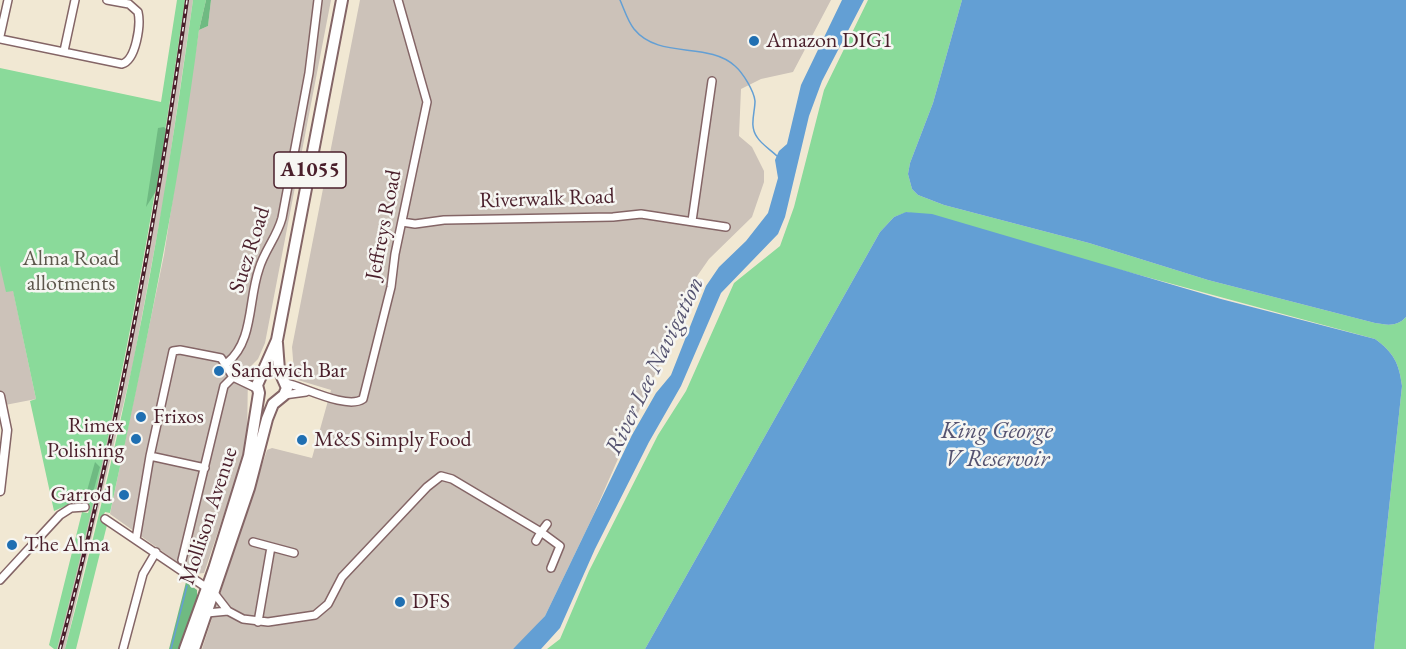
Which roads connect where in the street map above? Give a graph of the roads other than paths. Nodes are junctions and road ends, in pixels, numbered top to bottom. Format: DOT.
graph roads {
  1 [pos="8,0"];
  2 [pos="75,0"];
  3 [pos="106,0"];
  4 [pos="318,0"];
  5 [pos="342,0"];
  6 [pos="398,0"];
  7 [pos="0,38"];
  8 [pos="64,51"];
  9 [pos="712,81"];
  10 [pos="692,221"];
  11 [pos="402,222"];
  12 [pos="726,227"];
  13 [pos="277,340"];
  14 [pos="226,363"];
  15 [pos="263,375"];
  16 [pos="234,378"];
  17 [pos="285,380"];
  18 [pos="258,391"];
  19 [pos="306,392"];
  20 [pos="0,396"];
  21 [pos="280,398"];
  22 [pos="3,438"];
  23 [pos="150,456"];
  24 [pos="205,468"];
  25 [pos="0,491"];
  26 [pos="85,507"];
  27 [pos="105,519"];
  28 [pos="547,524"];
  29 [pos="541,532"];
  30 [pos="136,539"];
  31 [pos="536,541"];
  32 [pos="253,542"];
  33 [pos="271,547"];
  34 [pos="156,552"];
  35 [pos="294,553"];
  36 [pos="182,560"];
  37 [pos="551,568"];
  38 [pos="0,580"];
  39 [pos="211,591"];
  40 [pos="228,611"];
  41 [pos="207,613"];
  42 [pos="258,622"];
  43 [pos="123,649"];
  44 [pos="185,649"];
  45 [pos="194,649"];
  1 -- 7 [label="street"];
  2 -- 8 [label="street"];
  3 -- 8 [label="street"];
  4 -- 14 [label="street, Suez Road"];
  5 -- 13 [label="main road, Mollison Avenue / A1055"];
  6 -- 11 [label="street, Jeffreys Road"];
  7 -- 8 [label="street"];
  9 -- 10 [label="street"];
  10 -- 11 [label="street, Riverwalk Road"];
  10 -- 12 [label="street, Riverwalk Road"];
  11 -- 19 [label="street, Jeffreys Road"];
  13 -- 15 [label="main road, Mollison Avenue / A1055"];
  13 -- 17 [label="main road, Mollison Avenue / A1055"];
  14 -- 16 [label="street"];
  14 -- 23 [label="street"];
  15 -- 16 [label="street"];
  15 -- 17 [label="main road"];
  15 -- 18 [label="main road, Mollison Avenue / A1055"];
  16 -- 18 [label="street"];
  16 -- 24 [label="street"];
  17 -- 19 [label="street, Jeffreys Road"];
  17 -- 21 [label="main road, Mollison Avenue / A1055"];
  18 -- 21 [label="main road"];
  18 -- 39 [label="main road, Mollison Avenue / A1055"];
  19 -- 21 [label="street, Jeffreys Road"];
  20 -- 22 [label="street"];
  21 -- 39 [label="main road, Mollison Avenue / A1055"];
  22 -- 25 [label="street"];
  23 -- 24 [label="street"];
  23 -- 30 [label="street"];
  24 -- 36 [label="street"];
  26 -- 38 [label="street"];
  27 -- 30 [label="street"];
  28 -- 29 [label="street"];
  29 -- 31 [label="street"];
  29 -- 37 [label="street"];
  29 -- 42 [label="street"];
  30 -- 34 [label="street"];
  32 -- 33 [label="street"];
  33 -- 35 [label="street"];
  33 -- 42 [label="street"];
  34 -- 39 [label="street"];
  34 -- 43 [label="street"];
  39 -- 40 [label="street"];
  39 -- 41 [label="main road, Mollison Avenue / A1055"];
  39 -- 44 [label="main road, Mollison Avenue / A1055"];
  40 -- 41 [label="street"];
  40 -- 42 [label="street"];
  41 -- 45 [label="main road, Mollison Avenue / A1055"];
}
